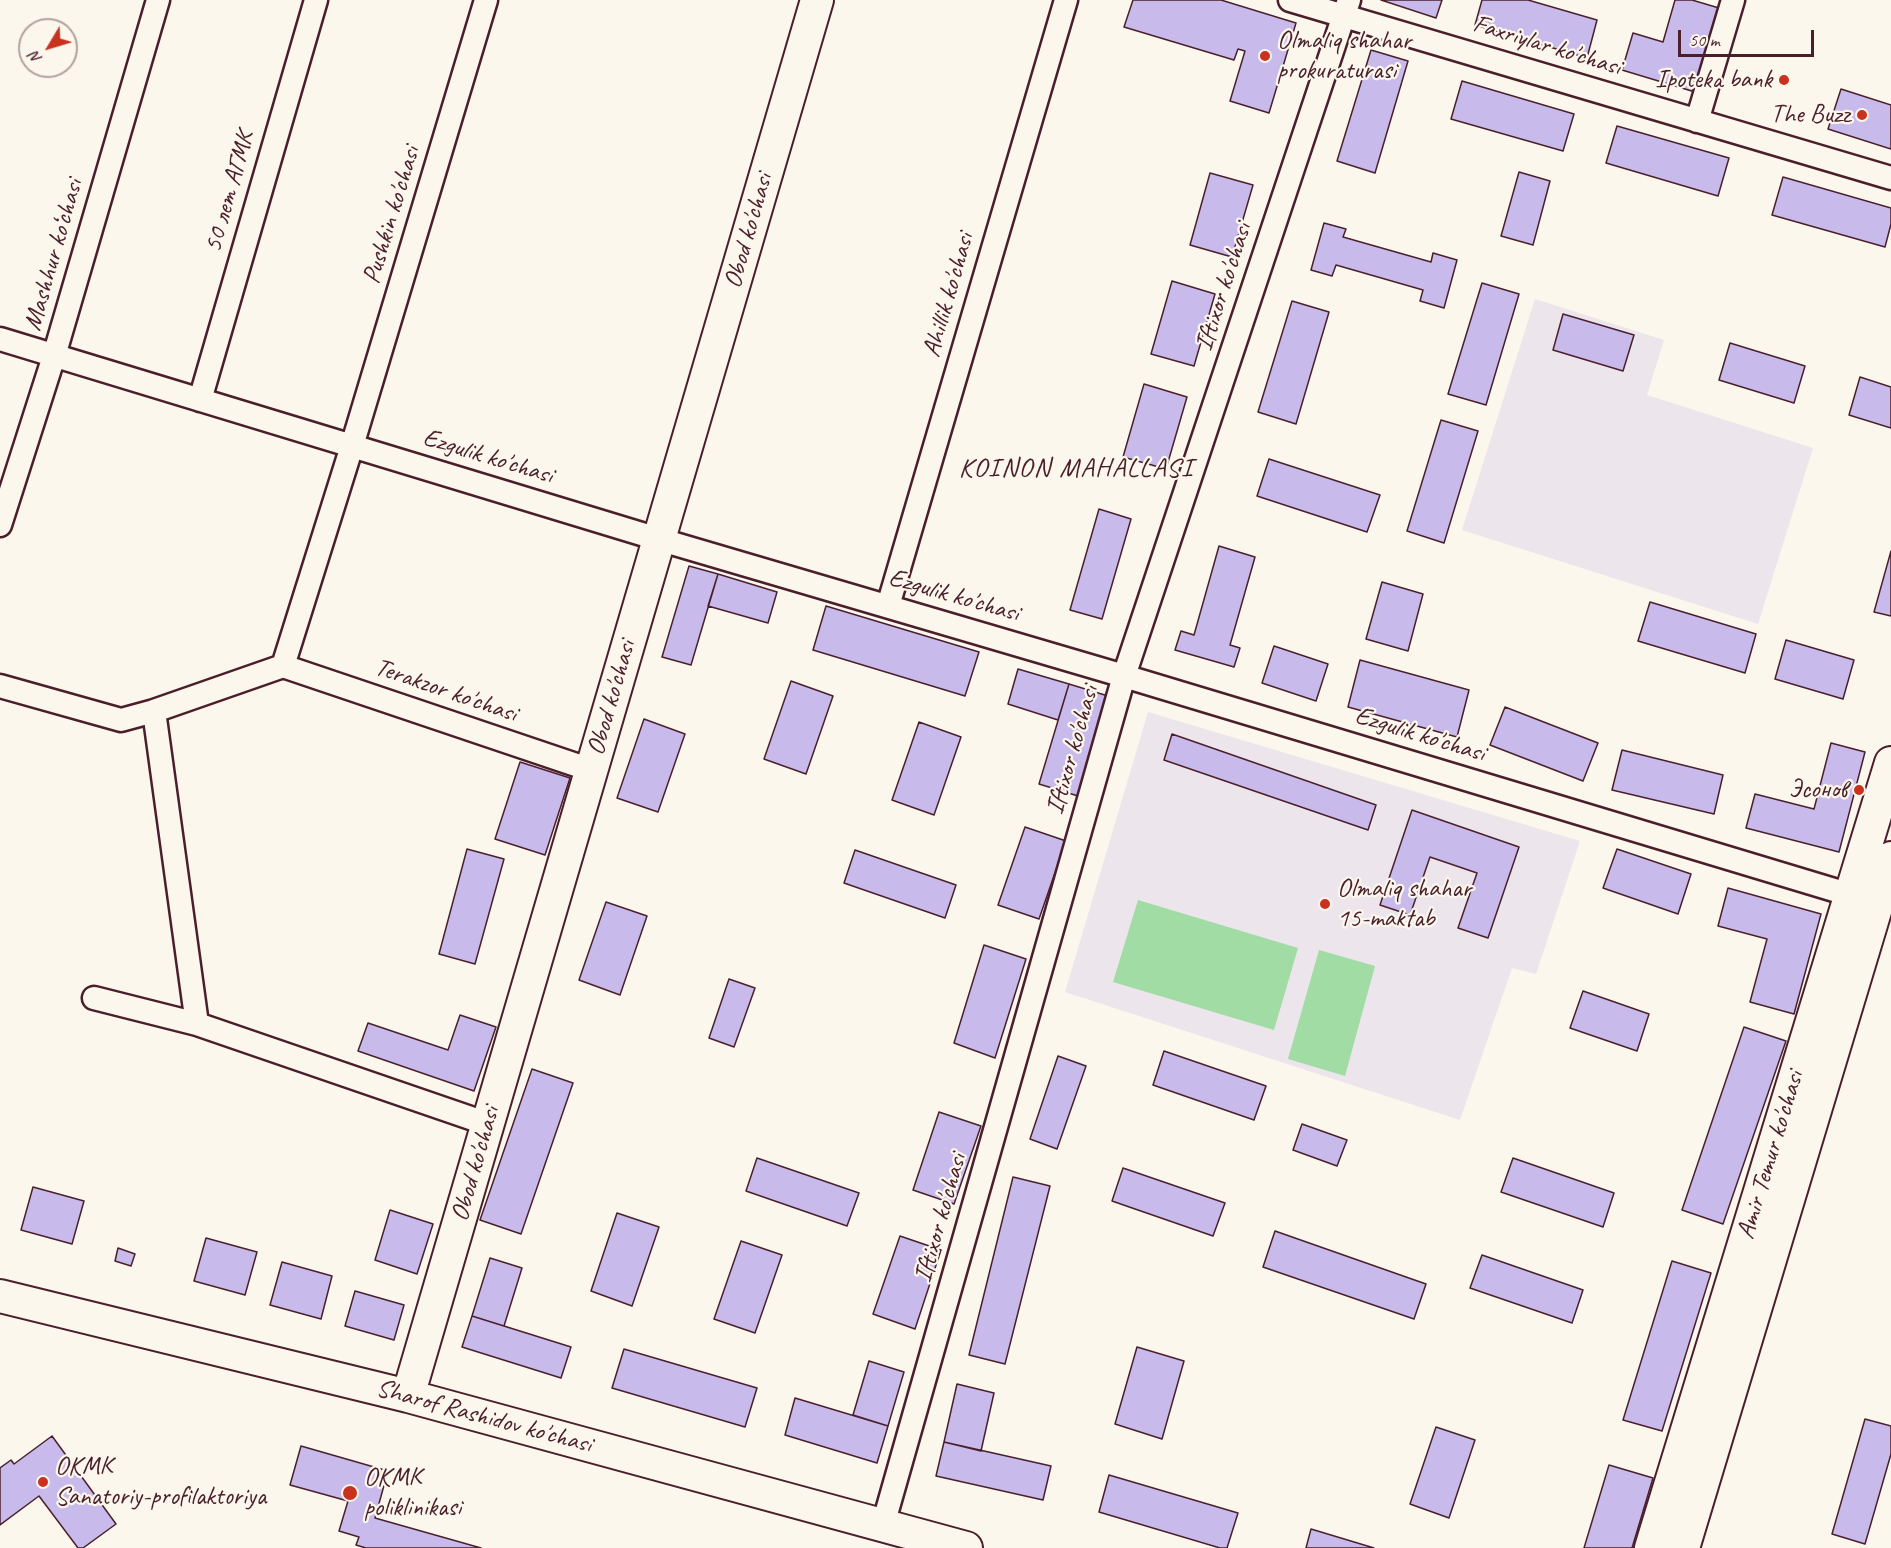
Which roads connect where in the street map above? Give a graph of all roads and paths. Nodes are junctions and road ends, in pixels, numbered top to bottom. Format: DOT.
graph roads {
  1 [pos="158,0"];
  2 [pos="316,0"];
  3 [pos="486,0"];
  4 [pos="817,0"];
  5 [pos="1066,0"];
  6 [pos="1290,0"];
  7 [pos="1733,0"];
  8 [pos="1347,8"];
  9 [pos="1697,121"];
  10 [pos="1891,178"];
  11 [pos="0,339"];
  12 [pos="54,356"];
  13 [pos="200,400"];
  14 [pos="352,446"];
  15 [pos="0,525"];
  16 [pos="658,538"];
  17 [pos="888,606"];
  18 [pos="283,666"];
  19 [pos="1124,676"];
  20 [pos="0,686"];
  21 [pos="154,711"];
  22 [pos="1891,763"];
  23 [pos="591,770"];
  24 [pos="1891,858"];
  25 [pos="1873,902"];
  26 [pos="94,998"];
  27 [pos="197,1024"];
  28 [pos="488,1124"];
  29 [pos="0,1296"];
  30 [pos="408,1396"];
  31 [pos="884,1526"];
  32 [pos="966,1548"];
  33 [pos="1651,1548"];
  34 [pos="1683,1548"];
  1 -- 12 [label="street, Mashhur ko‘chasi"];
  2 -- 13 [label="street, 50 лет АГМК"];
  3 -- 14 [label="street, Pushkin ko'chasi"];
  4 -- 16 [label="main road, Obod ko'chasi"];
  5 -- 17 [label="street, Ahillik ko'chasi"];
  6 -- 8 [label="street, Faxriylar ko'chasi"];
  7 -- 9 [label="street"];
  8 -- 9 [label="street, Faxriylar ko'chasi"];
  8 -- 19 [label="street, Iftixor ko'chasi"];
  9 -- 10 [label="street, Faxriylar ko'chasi"];
  11 -- 12 [label="street, Ezgulik ko'chasi"];
  12 -- 13 [label="street, Ezgulik ko'chasi"];
  12 -- 15 [label="street, Mashhur ko‘chasi"];
  13 -- 14 [label="street, Ezgulik ko'chasi"];
  14 -- 16 [label="street, Ezgulik ko'chasi"];
  14 -- 18 [label="street"];
  16 -- 17 [label="street, Ezgulik ko'chasi"];
  16 -- 23 [label="main road, Obod ko'chasi"];
  17 -- 19 [label="street, Ezgulik ko'chasi"];
  18 -- 21 [label="street"];
  18 -- 23 [label="street, Terakzor ko'chasi"];
  19 -- 25 [label="street, Ezgulik ko'chasi"];
  19 -- 31 [label="street, Iftixor ko'chasi"];
  20 -- 21 [label="street"];
  21 -- 27 [label="street"];
  22 -- 25 [label="main road, Amir Temur ko'chasi"];
  23 -- 28 [label="main road, Obod ko'chasi"];
  24 -- 25 [label="main road, Amir Temur ko'chasi"];
  25 -- 33 [label="main road, Amir Temur ko'chasi"];
  25 -- 34 [label="main road, Amir Temur ko'chasi"];
  26 -- 27 [label="street"];
  27 -- 28 [label="street"];
  28 -- 30 [label="main road, Obod ko'chasi"];
  29 -- 30 [label="main road, Sharof Rashidov ko'chasi"];
  30 -- 31 [label="main road, Sharof Rashidov ko'chasi"];
  31 -- 32 [label="main road, Sharof Rashidov ko'chasi"];
}
